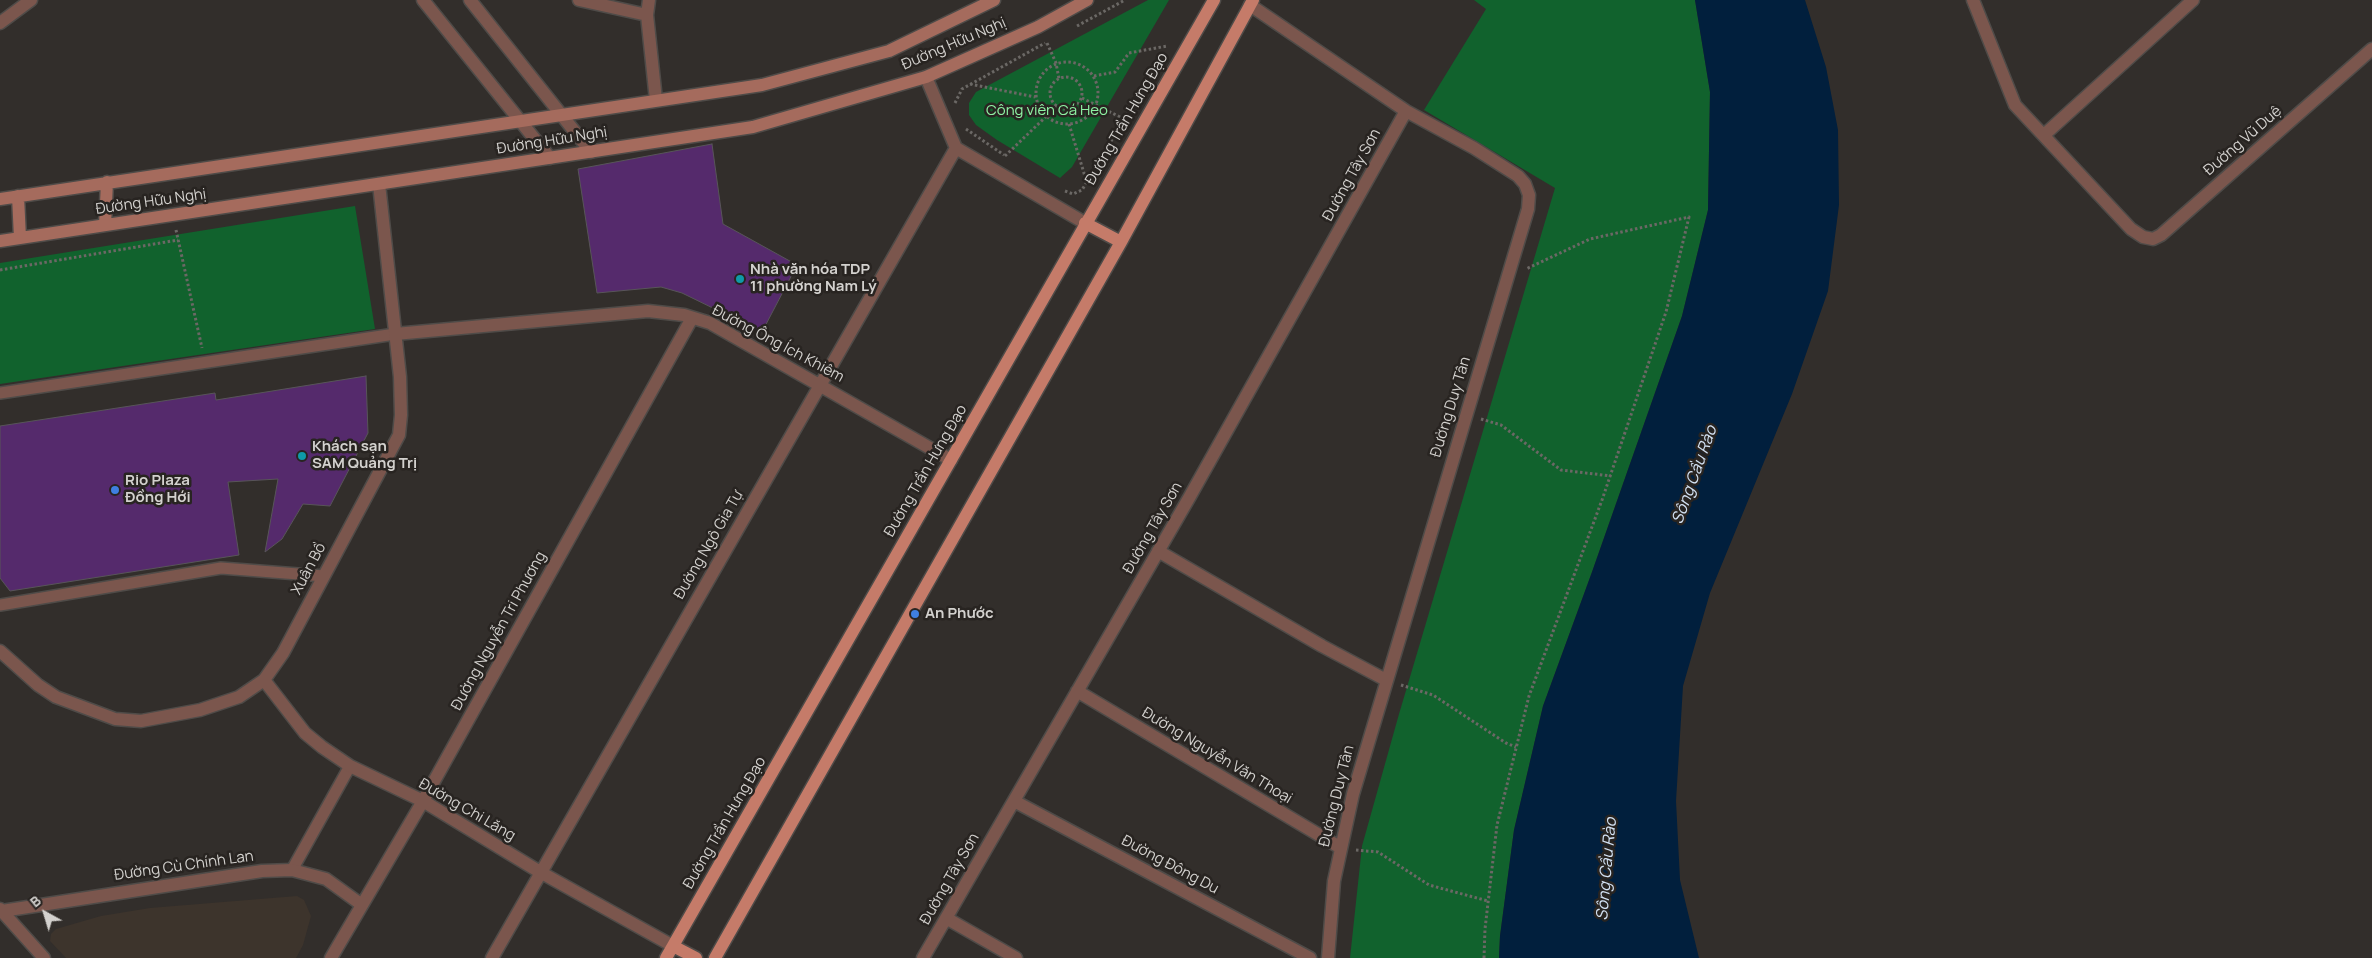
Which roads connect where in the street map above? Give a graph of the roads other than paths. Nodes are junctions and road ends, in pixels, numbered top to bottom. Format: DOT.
graph roads {
  1 [pos="32,0"];
  2 [pos="423,0"];
  3 [pos="470,0"];
  4 [pos="579,0"];
  5 [pos="649,0"];
  6 [pos="994,0"];
  7 [pos="1087,0"];
  8 [pos="1214,0"];
  9 [pos="1973,0"];
  10 [pos="2193,0"];
  11 [pos="1252,3"];
  12 [pos="647,15"];
  13 [pos="2,17"];
  14 [pos="2372,49"];
  15 [pos="926,77"];
  16 [pos="656,100"];
  17 [pos="1406,111"];
  18 [pos="562,115"];
  19 [pos="520,121"];
  20 [pos="2044,136"];
  21 [pos="956,148"];
  22 [pos="591,152"];
  23 [pos="550,158"];
  24 [pos="107,182"];
  25 [pos="379,184"];
  26 [pos="18,196"];
  27 [pos="0,199"];
  28 [pos="1085,223"];
  29 [pos="105,225"];
  30 [pos="20,238"];
  31 [pos="0,241"];
  32 [pos="1121,242"];
  33 [pos="692,318"];
  34 [pos="395,334"];
  35 [pos="820,384"];
  36 [pos="0,393"];
  37 [pos="951,460"];
  38 [pos="1158,551"];
  39 [pos="324,576"];
  40 [pos="0,605"];
  41 [pos="0,651"];
  42 [pos="264,680"];
  43 [pos="1386,680"];
  44 [pos="1077,691"];
  45 [pos="350,766"];
  46 [pos="1014,800"];
  47 [pos="423,801"];
  48 [pos="1341,848"];
  49 [pos="292,870"];
  50 [pos="540,872"];
  51 [pos="362,905"];
  52 [pos="1,910"];
  53 [pos="946,918"];
  54 [pos="673,946"];
  55 [pos="44,958"];
  56 [pos="331,958"];
  57 [pos="492,958"];
  58 [pos="666,958"];
  59 [pos="696,958"];
  60 [pos="715,958"];
  61 [pos="923,958"];
  62 [pos="1016,958"];
  63 [pos="1310,958"];
  64 [pos="1328,958"];
  1 -- 13 [label="street"];
  2 -- 19 [label="street"];
  3 -- 18 [label="street"];
  4 -- 12 [label="street"];
  5 -- 12 [label="street"];
  6 -- 16 [label="main road, Đường Hữu Nghị"];
  7 -- 15 [label="main road, Đường Hữu Nghị"];
  8 -- 28 [label="main road, Đường Trần Hưng Đạo"];
  9 -- 20 [label="street"];
  10 -- 20 [label="street"];
  11 -- 17 [label="street, Đường Duy Tân"];
  11 -- 32 [label="main road"];
  12 -- 16 [label="street"];
  14 -- 20 [label="street, Đường Vũ Duệ"];
  15 -- 21 [label="street"];
  15 -- 22 [label="main road, Đường Hữu Nghị"];
  16 -- 18 [label="main road, Đường Hữu Nghị"];
  17 -- 38 [label="street, Đường Tây Sơn"];
  17 -- 43 [label="street, Đường Duy Tân"];
  18 -- 19 [label="main road, Đường Hữu Nghị"];
  18 -- 22 [label="street"];
  19 -- 23 [label="street"];
  19 -- 24 [label="main road, Đường Hữu Nghị"];
  21 -- 28 [label="street"];
  21 -- 35 [label="street, Đường Ngô Gia Tự"];
  22 -- 23 [label="main road, Đường Hữu Nghị"];
  23 -- 25 [label="main road, Đường Hữu Nghị"];
  24 -- 26 [label="main road, Đường Hữu Nghị"];
  24 -- 29 [label="main road"];
  25 -- 29 [label="main road, Đường Hữu Nghị"];
  25 -- 34 [label="street, Xuân Bồ"];
  26 -- 27 [label="main road, Đường Hữu Nghị"];
  26 -- 30 [label="main road"];
  28 -- 32 [label="main road"];
  28 -- 37 [label="main road, Đường Trần Hưng Đạo"];
  29 -- 30 [label="main road, Đường Hữu Nghị"];
  30 -- 31 [label="main road, Đường Hữu Nghị"];
  32 -- 60 [label="main road"];
  33 -- 34 [label="street, Đường Ông Ích Khiêm"];
  33 -- 35 [label="street, Đường Ông Ích Khiêm"];
  33 -- 47 [label="street, Đường Nguyễn Tri Phương"];
  34 -- 36 [label="lane"];
  34 -- 39 [label="street, Xuân Bồ"];
  35 -- 37 [label="street, Đường Ông Ích Khiêm"];
  35 -- 50 [label="street, Đường Ngô Gia Tự"];
  37 -- 54 [label="main road, Đường Trần Hưng Đạo"];
  38 -- 43 [label="street"];
  38 -- 44 [label="street, Đường Tây Sơn"];
  39 -- 40 [label="lane"];
  39 -- 42 [label="street, Xuân Bồ"];
  41 -- 42 [label="street, Xuân Bồ"];
  42 -- 45 [label="street, Đường Chi Lăng"];
  43 -- 48 [label="street, Đường Duy Tân"];
  44 -- 46 [label="street, Đường Tây Sơn"];
  44 -- 48 [label="street, Đường Nguyễn Văn Thoại"];
  45 -- 47 [label="street, Đường Chi Lăng"];
  45 -- 49 [label="lane"];
  46 -- 53 [label="street, Đường Tây Sơn"];
  46 -- 63 [label="street, Đường Đông Du"];
  47 -- 50 [label="street, Đường Chi Lăng"];
  47 -- 51 [label="street, Đường Nguyễn Tri Phương"];
  48 -- 64 [label="street, Đường Duy Tân"];
  49 -- 51 [label="street, Đường Cù Chính Lan"];
  49 -- 52 [label="street, Đường Cù Chính Lan"];
  50 -- 54 [label="street, Đường Chi Lăng"];
  50 -- 57 [label="street, Đường Ngô Gia Tự"];
  51 -- 56 [label="street, Đường Nguyễn Tri Phương"];
  52 -- 55 [label="street"];
  53 -- 61 [label="street, Đường Tây Sơn"];
  53 -- 62 [label="street"];
  54 -- 58 [label="main road, Đường Trần Hưng Đạo"];
  54 -- 59 [label="main road"];
}
